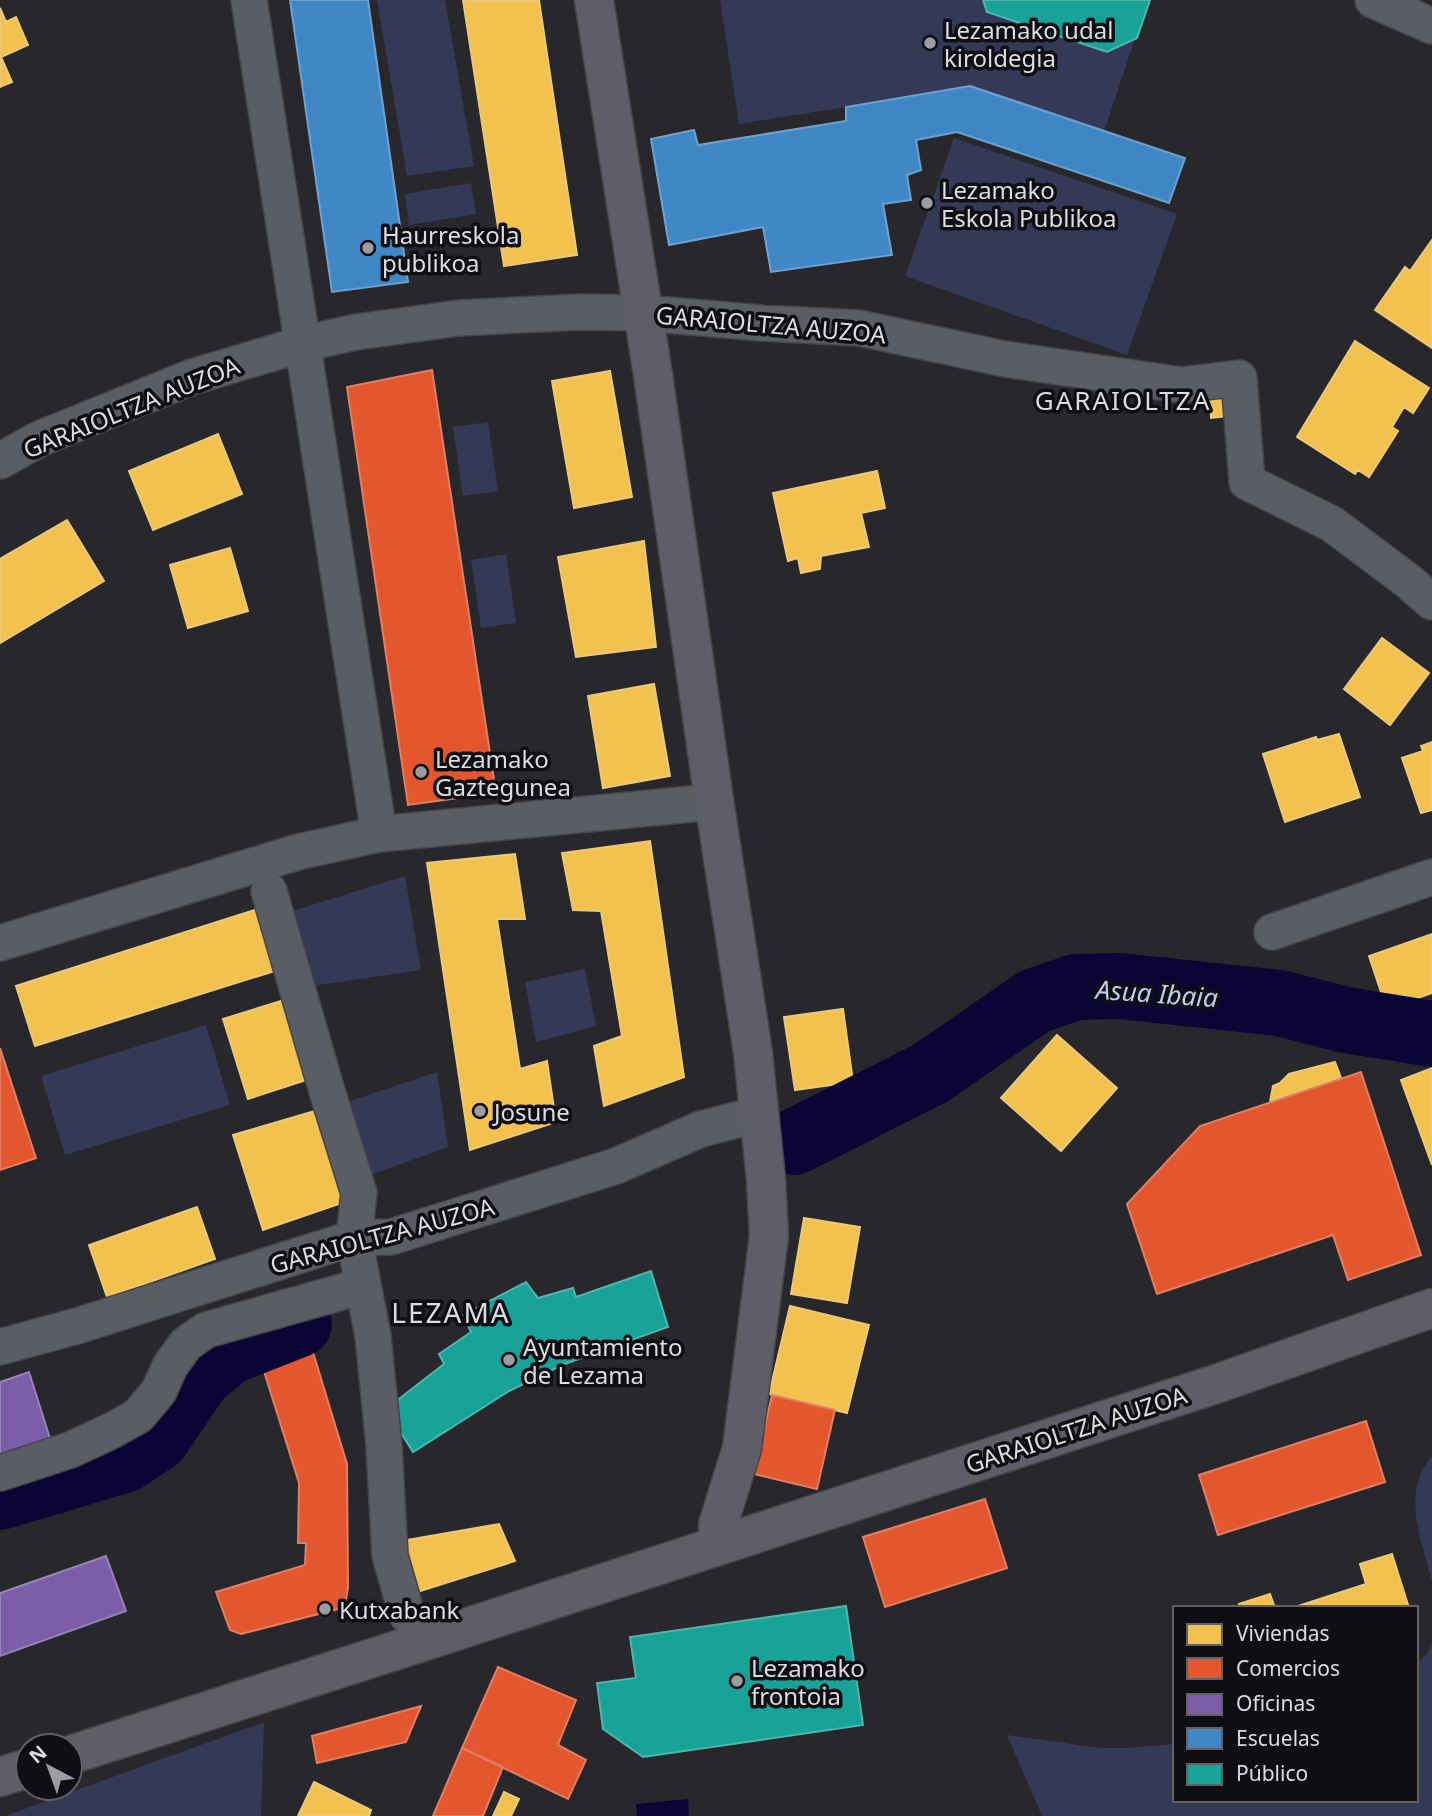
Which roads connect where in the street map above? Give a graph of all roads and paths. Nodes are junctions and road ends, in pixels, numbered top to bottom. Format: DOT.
graph roads {
  1 [pos="249,0"];
  2 [pos="594,0"];
  3 [pos="1373,0"];
  4 [pos="1432,26"];
  5 [pos="643,313"];
  6 [pos="303,344"];
  7 [pos="0,461"];
  8 [pos="1432,602"];
  9 [pos="714,800"];
  10 [pos="379,834"];
  11 [pos="1432,877"];
  12 [pos="269,891"];
  13 [pos="1272,932"];
  14 [pos="0,943"];
  15 [pos="761,1114"];
  16 [pos="354,1238"];
  17 [pos="363,1286"];
  18 [pos="1432,1308"];
  19 [pos="0,1347"];
  20 [pos="0,1473"];
  21 [pos="718,1545"];
  22 [pos="407,1615"];
  23 [pos="84,1751"];
  1 -- 6 [label="street"];
  2 -- 5 [label="street, GARAIOLTZA AUZOA"];
  3 -- 4 [label="street"];
  5 -- 6 [label="street, GARAIOLTZA AUZOA"];
  5 -- 8 [label="street, GARAIOLTZA AUZOA"];
  5 -- 9 [label="street, GARAIOLTZA AUZOA"];
  6 -- 7 [label="street, GARAIOLTZA AUZOA"];
  6 -- 10 [label="street"];
  9 -- 10 [label="street"];
  9 -- 15 [label="street, GARAIOLTZA AUZOA"];
  10 -- 14 [label="street"];
  11 -- 13 [label="street"];
  12 -- 16 [label="street"];
  15 -- 16 [label="street, GARAIOLTZA AUZOA"];
  15 -- 21 [label="street, GARAIOLTZA AUZOA"];
  16 -- 17 [label="street"];
  16 -- 19 [label="street, GARAIOLTZA AUZOA"];
  17 -- 20 [label="street"];
  17 -- 22 [label="street"];
  18 -- 21 [label="street, GARAIOLTZA AUZOA"];
  21 -- 23 [label="street, GARAIOLTZA AUZOA"];
}
